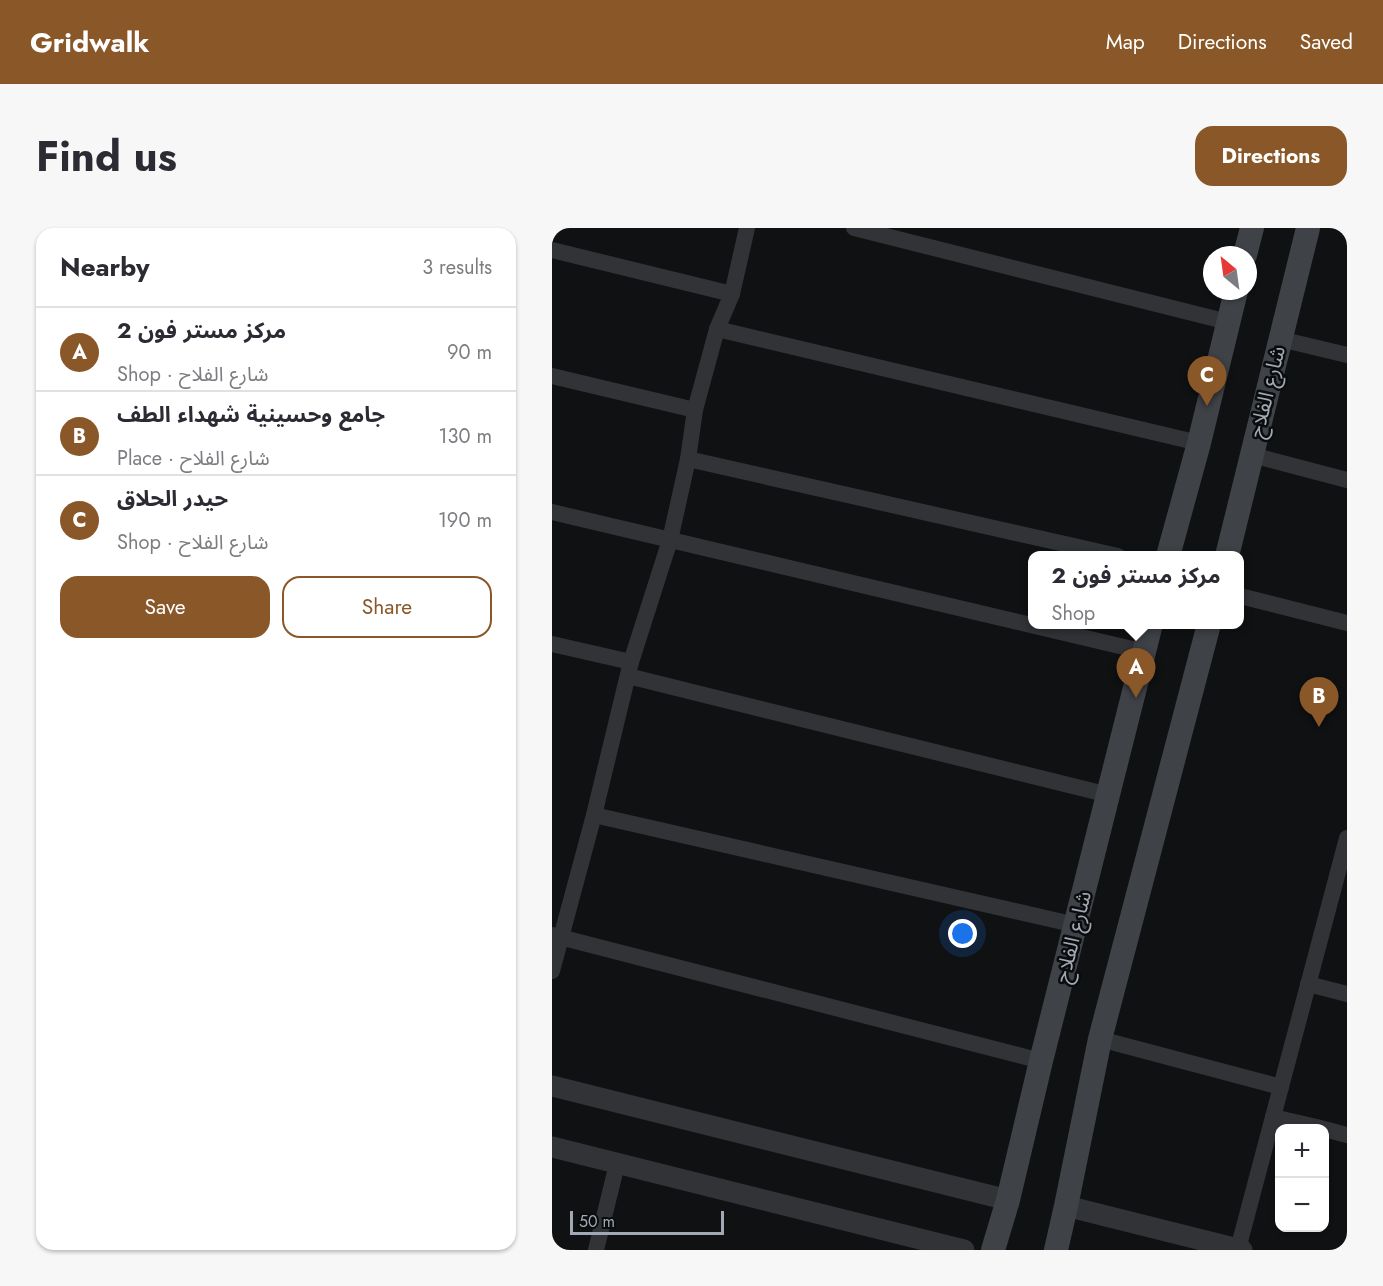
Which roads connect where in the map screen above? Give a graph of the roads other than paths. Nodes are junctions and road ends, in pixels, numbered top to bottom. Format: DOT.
graph roads {
  1 [pos="747,228"];
  2 [pos="854,228"];
  3 [pos="1252,228"];
  4 [pos="1308,228"];
  5 [pos="1247,246"];
  6 [pos="552,250"];
  7 [pos="732,294"];
  8 [pos="1234,300"];
  9 [pos="1228,322"];
  10 [pos="717,329"];
  11 [pos="1280,339"];
  12 [pos="1347,355"];
  13 [pos="552,376"];
  14 [pos="695,410"];
  15 [pos="1199,443"];
  16 [pos="1252,455"];
  17 [pos="688,459"];
  18 [pos="1347,480"];
  19 [pos="552,512"];
  20 [pos="670,540"];
  21 [pos="1100,551"];
  22 [pos="1169,551"];
  23 [pos="1228,551"];
  24 [pos="1244,597"];
  25 [pos="1347,623"];
  26 [pos="1028,625"];
  27 [pos="1047,629"];
  28 [pos="1150,629"];
  29 [pos="1208,629"];
  30 [pos="552,644"];
  31 [pos="1144,652"];
  32 [pos="629,669"];
  33 [pos="1109,795"];
  34 [pos="594,815"];
  35 [pos="1347,838"];
  36 [pos="1344,864"];
  37 [pos="1076,925"];
  38 [pos="556,936"];
  39 [pos="552,971"];
  40 [pos="1308,984"];
  41 [pos="1347,994"];
  42 [pos="1100,1039"];
  43 [pos="1041,1061"];
  44 [pos="552,1086"];
  45 [pos="1281,1087"];
  46 [pos="1273,1116"];
  47 [pos="1304,1124"];
  48 [pos="1329,1130"];
  49 [pos="1347,1135"];
  50 [pos="552,1147"];
  51 [pos="617,1164"];
  52 [pos="1008,1200"];
  53 [pos="1066,1206"];
  54 [pos="596,1250"];
  55 [pos="964,1250"];
  56 [pos="993,1250"];
  57 [pos="1056,1250"];
  58 [pos="1240,1250"];
  1 -- 7 [label="street"];
  2 -- 9 [label="street"];
  3 -- 5 [label="main road"];
  4 -- 11 [label="main road, شارع الفلاح"];
  6 -- 7 [label="street"];
  7 -- 10 [label="street"];
  8 -- 9 [label="main road"];
  9 -- 15 [label="main road"];
  10 -- 14 [label="street"];
  10 -- 15 [label="street"];
  11 -- 12 [label="street"];
  11 -- 16 [label="main road, شارع الفلاح"];
  13 -- 14 [label="street"];
  14 -- 17 [label="street"];
  15 -- 22 [label="main road"];
  16 -- 18 [label="street"];
  16 -- 23 [label="main road, شارع الفلاح"];
  17 -- 20 [label="street"];
  17 -- 21 [label="street"];
  19 -- 20 [label="street"];
  20 -- 26 [label="street"];
  20 -- 32 [label="street"];
  24 -- 25 [label="street"];
  27 -- 31 [label="street"];
  28 -- 31 [label="main road, شارع الفلاح"];
  29 -- 42 [label="main road"];
  30 -- 32 [label="street"];
  31 -- 33 [label="main road, شارع الفلاح"];
  32 -- 33 [label="street"];
  32 -- 34 [label="street"];
  33 -- 37 [label="main road, شارع الفلاح"];
  34 -- 37 [label="street"];
  34 -- 38 [label="street"];
  35 -- 36 [label="street"];
  36 -- 40 [label="street"];
  37 -- 43 [label="main road, شارع الفلاح"];
  38 -- 39 [label="street"];
  38 -- 43 [label="street"];
  40 -- 41 [label="street"];
  40 -- 45 [label="street"];
  42 -- 45 [label="street"];
  42 -- 53 [label="main road"];
  43 -- 52 [label="main road, شارع الفلاح"];
  44 -- 52 [label="street"];
  45 -- 46 [label="street"];
  46 -- 47 [label="street"];
  46 -- 58 [label="street"];
  48 -- 49 [label="street"];
  50 -- 51 [label="street"];
  51 -- 54 [label="street"];
  51 -- 55 [label="street"];
  52 -- 56 [label="main road, شارع الفلاح"];
  53 -- 57 [label="main road"];
  53 -- 58 [label="street"];
}
